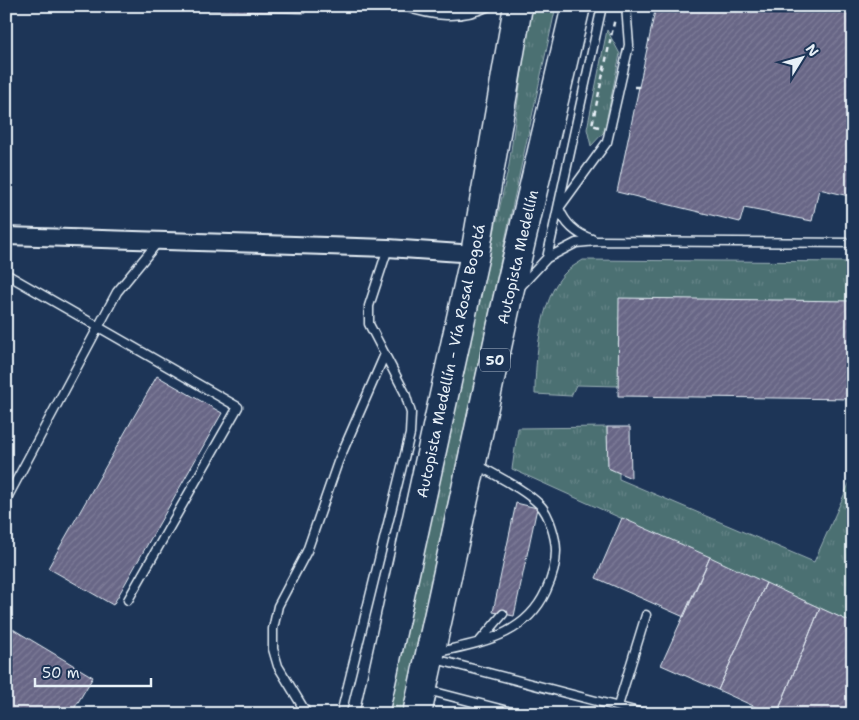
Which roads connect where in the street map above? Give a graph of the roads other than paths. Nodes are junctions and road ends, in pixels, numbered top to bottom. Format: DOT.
graph roads {
  1 [pos="403,6"];
  2 [pos="489,6"];
  3 [pos="518,6"];
  4 [pos="576,6"];
  5 [pos="602,6"];
  6 [pos="626,6"];
  7 [pos="558,208"];
  8 [pos="6,236"];
  9 [pos="597,241"];
  10 [pos="158,242"];
  11 [pos="853,243"];
  12 [pos="388,248"];
  13 [pos="475,254"];
  14 [pos="547,258"];
  15 [pos="6,274"];
  16 [pos="507,301"];
  17 [pos="98,327"];
  18 [pos="385,354"];
  19 [pos="473,462"];
  20 [pos="524,493"];
  21 [pos="6,500"];
  22 [pos="527,506"];
  23 [pos="128,600"];
  24 [pos="503,614"];
  25 [pos="646,615"];
  26 [pos="479,642"];
  27 [pos="431,656"];
  28 [pos="420,701"];
  29 [pos="618,706"];
  30 [pos="307,714"];
  31 [pos="341,714"];
  32 [pos="374,714"];
  33 [pos="520,714"];
  34 [pos="646,714"];
  1 -- 2 [label="lane"];
  3 -- 13 [label="highway, Autopista Medellín - Vía Rosal Bogotá"];
  4 -- 16 [label="highway, Autopista Medellín / 50"];
  5 -- 7 [label="lane"];
  6 -- 7 [label="lane"];
  7 -- 9 [label="lane"];
  7 -- 14 [label="lane"];
  8 -- 10 [label="street"];
  9 -- 11 [label="lane"];
  9 -- 14 [label="lane"];
  10 -- 12 [label="street"];
  10 -- 17 [label="lane"];
  12 -- 13 [label="street"];
  12 -- 18 [label="lane"];
  13 -- 32 [label="highway, Autopista Medellín - Vía Rosal Bogotá"];
  14 -- 16 [label="lane"];
  15 -- 17 [label="lane"];
  16 -- 19 [label="highway, Autopista Medellín / 50"];
  17 -- 21 [label="lane"];
  17 -- 23 [label="lane"];
  18 -- 30 [label="lane"];
  18 -- 31 [label="lane"];
  19 -- 20 [label="lane"];
  19 -- 27 [label="highway, Autopista Medellín / 50"];
  20 -- 22 [label="lane"];
  20 -- 26 [label="lane"];
  24 -- 26 [label="lane"];
  25 -- 29 [label="lane"];
  26 -- 27 [label="lane"];
  27 -- 28 [label="highway, Autopista Medellín / 50"];
  27 -- 29 [label="lane"];
  28 -- 33 [label="lane"];
  29 -- 34 [label="lane"];
}
